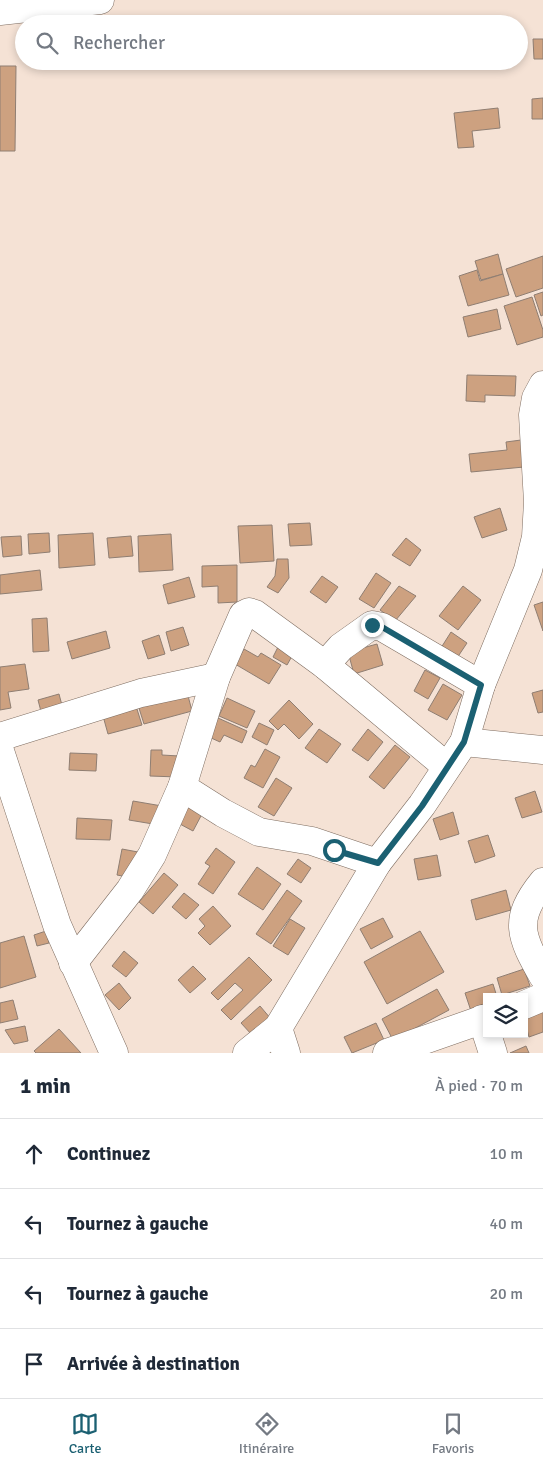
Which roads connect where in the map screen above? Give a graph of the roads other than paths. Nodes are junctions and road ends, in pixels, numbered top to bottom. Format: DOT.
graph roads {
  1 [pos="100,0"];
  2 [pos="0,11"];
  3 [pos="543,385"];
  4 [pos="536,574"];
  5 [pos="325,665"];
  6 [pos="216,677"];
  7 [pos="481,685"];
  8 [pos="464,742"];
  9 [pos="543,750"];
  10 [pos="1,754"];
  11 [pos="446,766"];
  12 [pos="182,787"];
  13 [pos="378,863"];
  14 [pos="543,882"];
  15 [pos="72,963"];
  16 [pos="543,976"];
  17 [pos="543,997"];
  18 [pos="528,1003"];
  19 [pos="483,1019"];
  20 [pos="278,1028"];
  21 [pos="489,1038"];
  22 [pos="114,1053"];
  23 [pos="247,1053"];
  24 [pos="286,1053"];
  25 [pos="387,1053"];
  26 [pos="493,1053"];
  1 -- 2 [label="street"];
  3 -- 4 [label="street"];
  4 -- 7 [label="street"];
  5 -- 6 [label="street"];
  5 -- 7 [label="street"];
  5 -- 11 [label="street"];
  6 -- 10 [label="street"];
  6 -- 12 [label="street"];
  7 -- 8 [label="street"];
  8 -- 9 [label="street"];
  8 -- 11 [label="street"];
  10 -- 15 [label="street"];
  11 -- 13 [label="street"];
  12 -- 13 [label="street"];
  12 -- 15 [label="street"];
  13 -- 20 [label="street"];
  14 -- 16 [label="street"];
  15 -- 22 [label="street"];
  17 -- 18 [label="street"];
  19 -- 25 [label="street"];
  20 -- 23 [label="street"];
  20 -- 24 [label="street"];
  21 -- 26 [label="street"];
}
